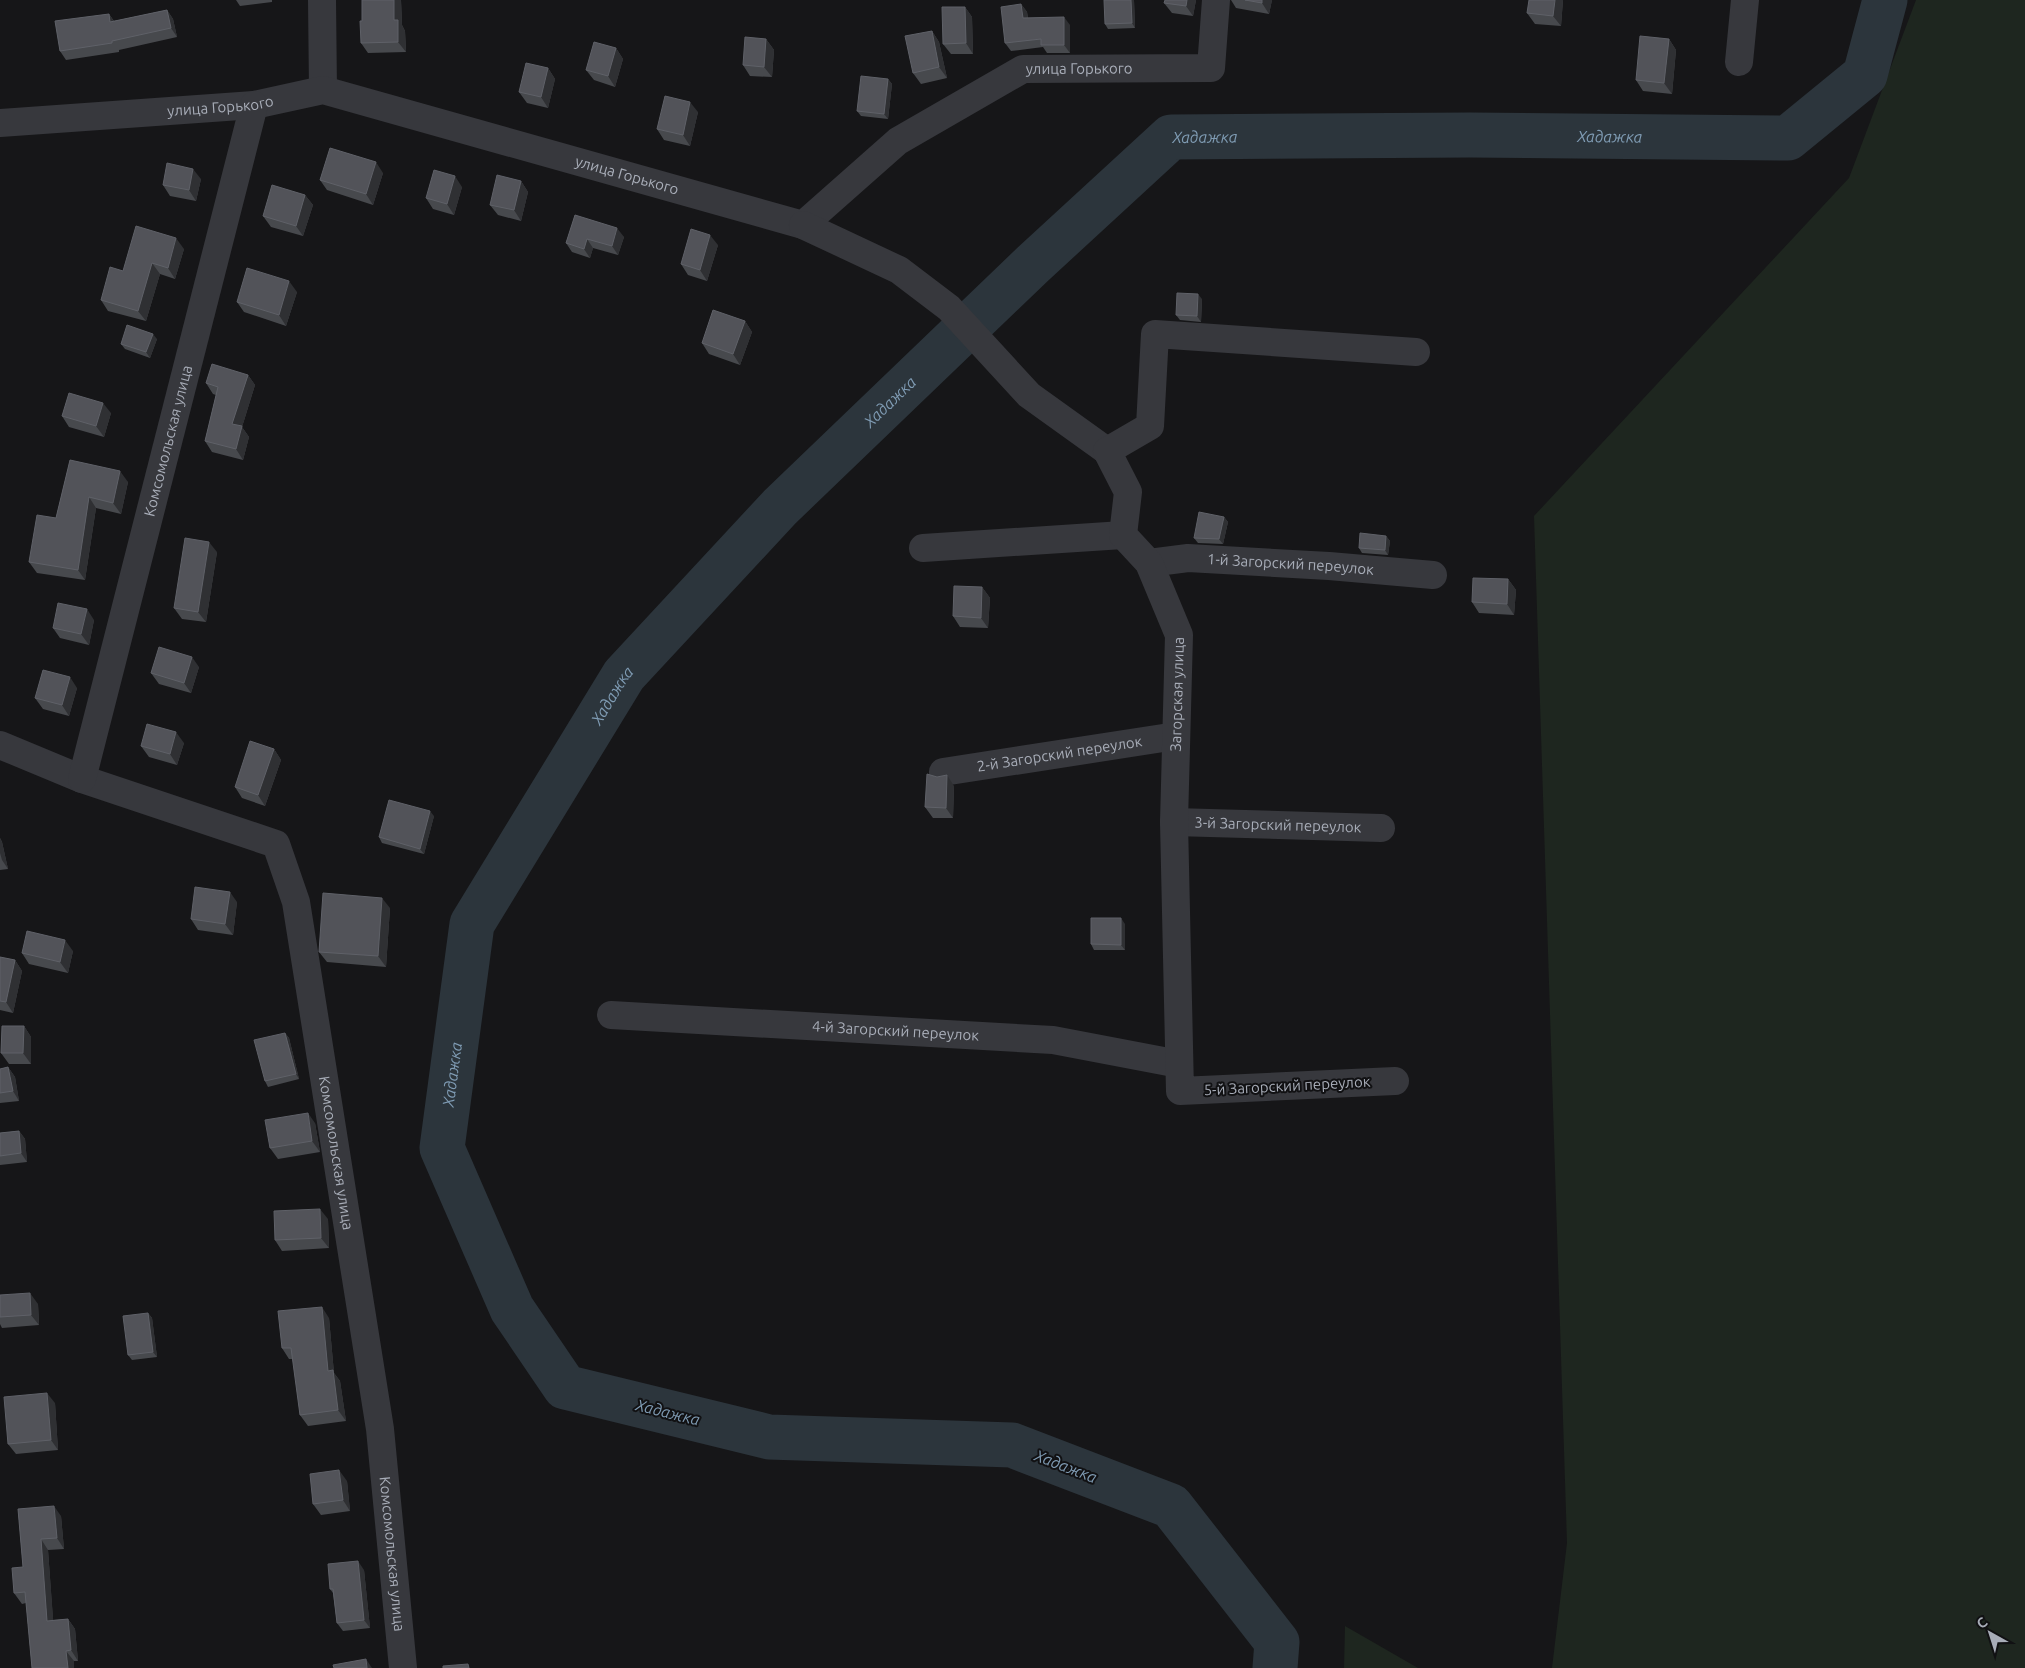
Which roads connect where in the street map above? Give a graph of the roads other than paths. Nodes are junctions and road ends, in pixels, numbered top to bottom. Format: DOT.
graph roads {
  1 [pos="322,0"];
  2 [pos="1216,0"];
  3 [pos="1745,0"];
  4 [pos="1739,62"];
  5 [pos="323,90"];
  6 [pos="254,105"];
  7 [pos="0,123"];
  8 [pos="803,225"];
  9 [pos="1416,352"];
  10 [pos="1108,451"];
  11 [pos="1123,535"];
  12 [pos="923,548"];
  13 [pos="1149,563"];
  14 [pos="1433,575"];
  15 [pos="1176,736"];
  16 [pos="0,745"];
  17 [pos="943,772"];
  18 [pos="82,779"];
  19 [pos="1174,822"];
  20 [pos="1382,828"];
  21 [pos="611,1015"];
  22 [pos="1179,1064"];
  23 [pos="1395,1081"];
  24 [pos="1180,1091"];
  25 [pos="403,1668"];
  1 -- 5 [label="street"];
  2 -- 8 [label="street, улица Горького"];
  3 -- 4 [label="street"];
  5 -- 6 [label="street, улица Горького"];
  5 -- 8 [label="street, улица Горького"];
  6 -- 7 [label="street, улица Горького"];
  6 -- 18 [label="street, Комсомольская улица"];
  8 -- 10 [label="street"];
  9 -- 10 [label="street"];
  10 -- 11 [label="street"];
  11 -- 12 [label="street"];
  11 -- 13 [label="street, Загорская улица"];
  13 -- 14 [label="street, 1-й Загорский переулок"];
  13 -- 15 [label="street, Загорская улица"];
  15 -- 17 [label="street, 2-й Загорский переулок"];
  15 -- 19 [label="street, Загорская улица"];
  16 -- 18 [label="street, Комсомольская улица"];
  18 -- 25 [label="street, Комсомольская улица"];
  19 -- 20 [label="street, 3-й Загорский переулок"];
  19 -- 22 [label="street, Загорская улица"];
  21 -- 22 [label="street, 4-й Загорский переулок"];
  22 -- 24 [label="street, Загорская улица"];
  23 -- 24 [label="street, 5-й Загорский переулок"];
}
